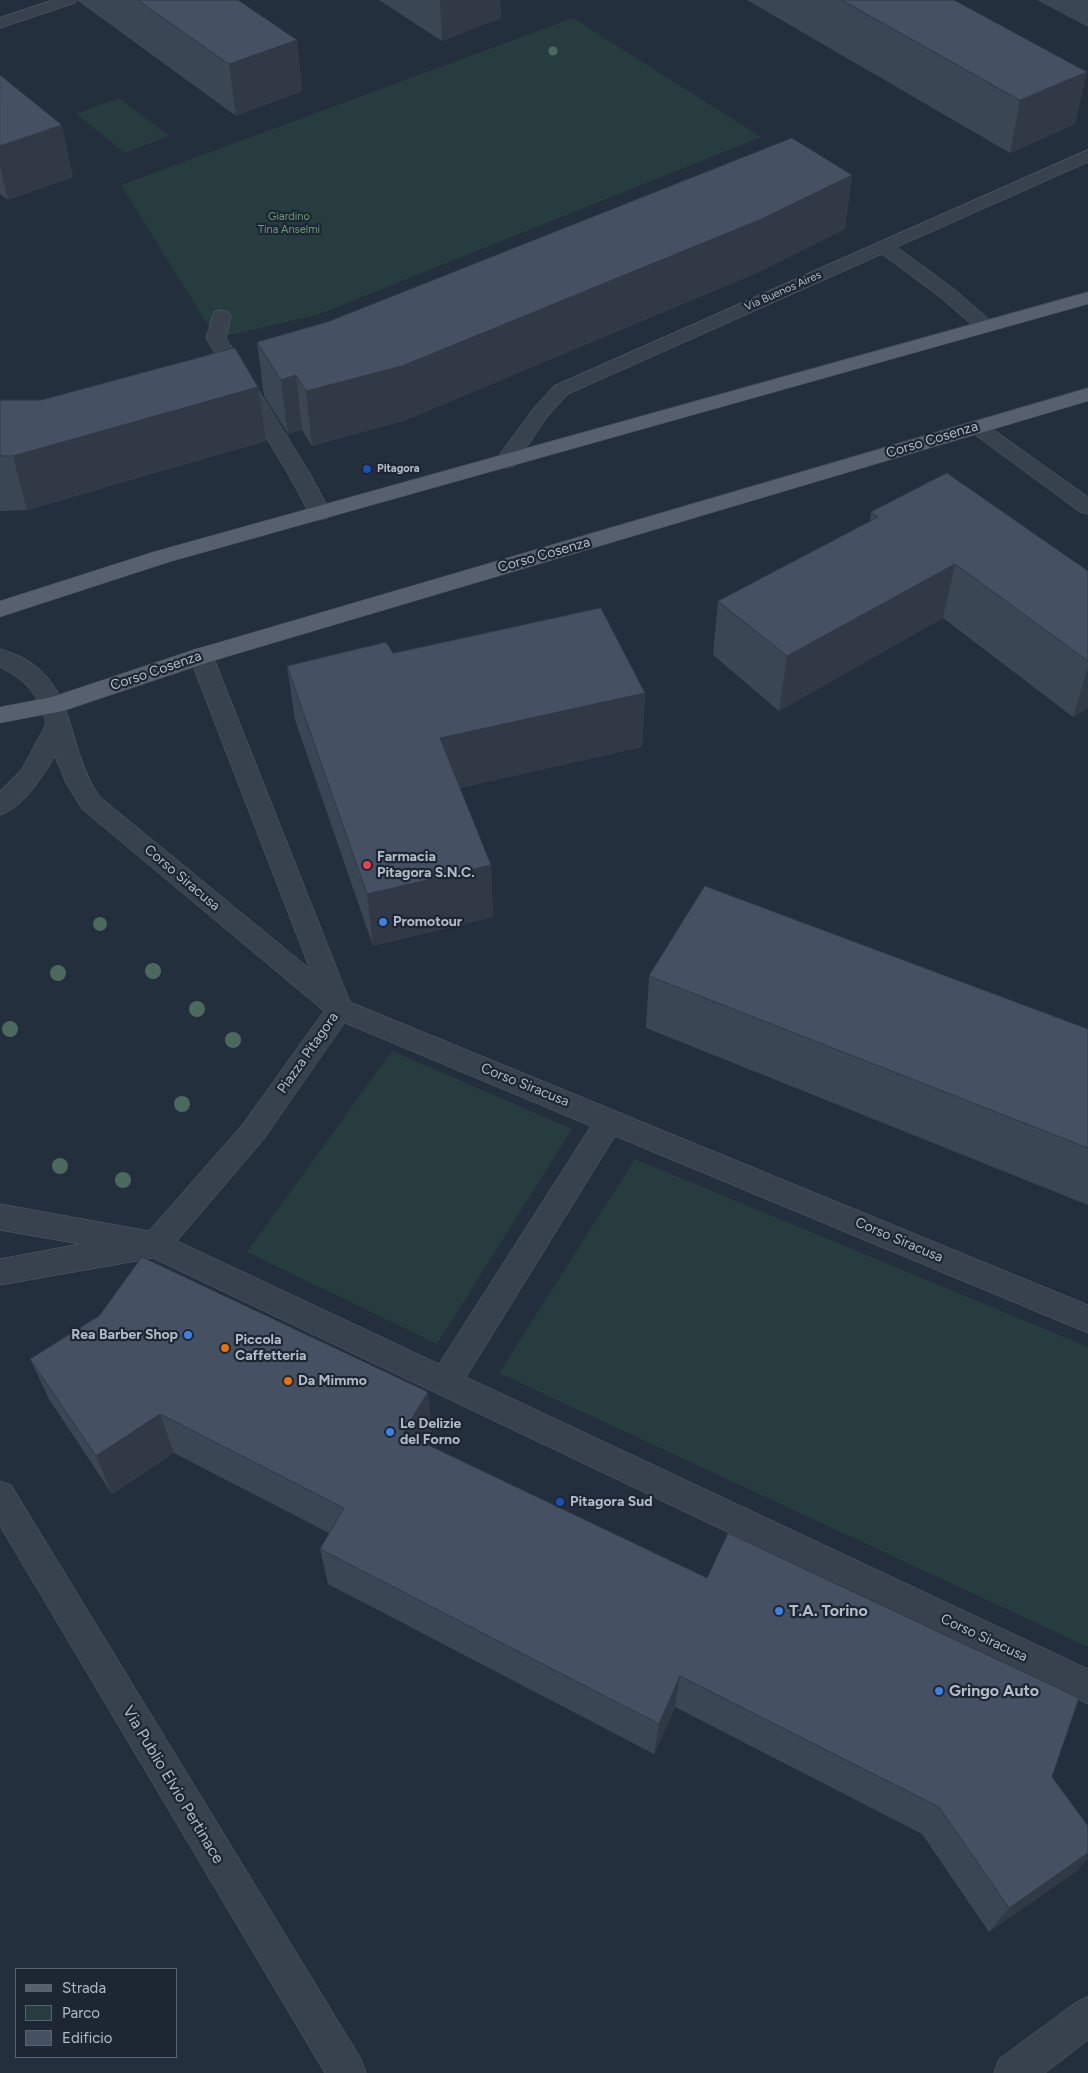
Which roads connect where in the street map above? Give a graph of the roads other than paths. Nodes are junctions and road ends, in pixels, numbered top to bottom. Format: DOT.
graph roads {
  1 [pos="68,0"];
  2 [pos="0,23"];
  3 [pos="1088,155"];
  4 [pos="884,246"];
  5 [pos="1088,298"];
  6 [pos="221,316"];
  7 [pos="985,326"];
  8 [pos="1088,394"];
  9 [pos="977,427"];
  10 [pos="506,461"];
  11 [pos="1088,507"];
  12 [pos="320,513"];
  13 [pos="0,609"];
  14 [pos="201,656"];
  15 [pos="0,658"];
  16 [pos="0,715"];
  17 [pos="56,715"];
  18 [pos="0,806"];
  19 [pos="340,1009"];
  20 [pos="610,1120"];
  21 [pos="0,1217"];
  22 [pos="155,1245"];
  23 [pos="0,1272"];
  24 [pos="1088,1319"];
  25 [pos="445,1383"];
  26 [pos="0,1496"];
  27 [pos="1088,1687"];
  28 [pos="1088,2016"];
  29 [pos="347,2073"];
  30 [pos="1013,2073"];
  1 -- 2 [label="street"];
  3 -- 4 [label="street, Via Buenos Aires"];
  4 -- 7 [label="street"];
  4 -- 10 [label="street, Via Buenos Aires"];
  5 -- 7 [label="main road"];
  6 -- 12 [label="street"];
  7 -- 10 [label="main road"];
  8 -- 9 [label="main road, Corso Cosenza"];
  9 -- 11 [label="street"];
  9 -- 14 [label="main road, Corso Cosenza"];
  10 -- 12 [label="main road"];
  12 -- 13 [label="main road"];
  14 -- 17 [label="main road, Corso Cosenza"];
  14 -- 19 [label="street, Piazza Pitagora"];
  15 -- 17 [label="street"];
  16 -- 17 [label="main road, Corso Cosenza"];
  17 -- 18 [label="street"];
  17 -- 19 [label="street, Corso Siracusa"];
  19 -- 20 [label="street, Corso Siracusa"];
  19 -- 22 [label="street, Piazza Pitagora"];
  20 -- 24 [label="street, Corso Siracusa"];
  20 -- 25 [label="street"];
  21 -- 22 [label="street, Corso Siracusa"];
  22 -- 23 [label="street"];
  22 -- 25 [label="street, Corso Siracusa"];
  25 -- 27 [label="street, Corso Siracusa"];
  26 -- 29 [label="street, Via Publio Elvio Pertinace"];
  28 -- 30 [label="street"];
}
